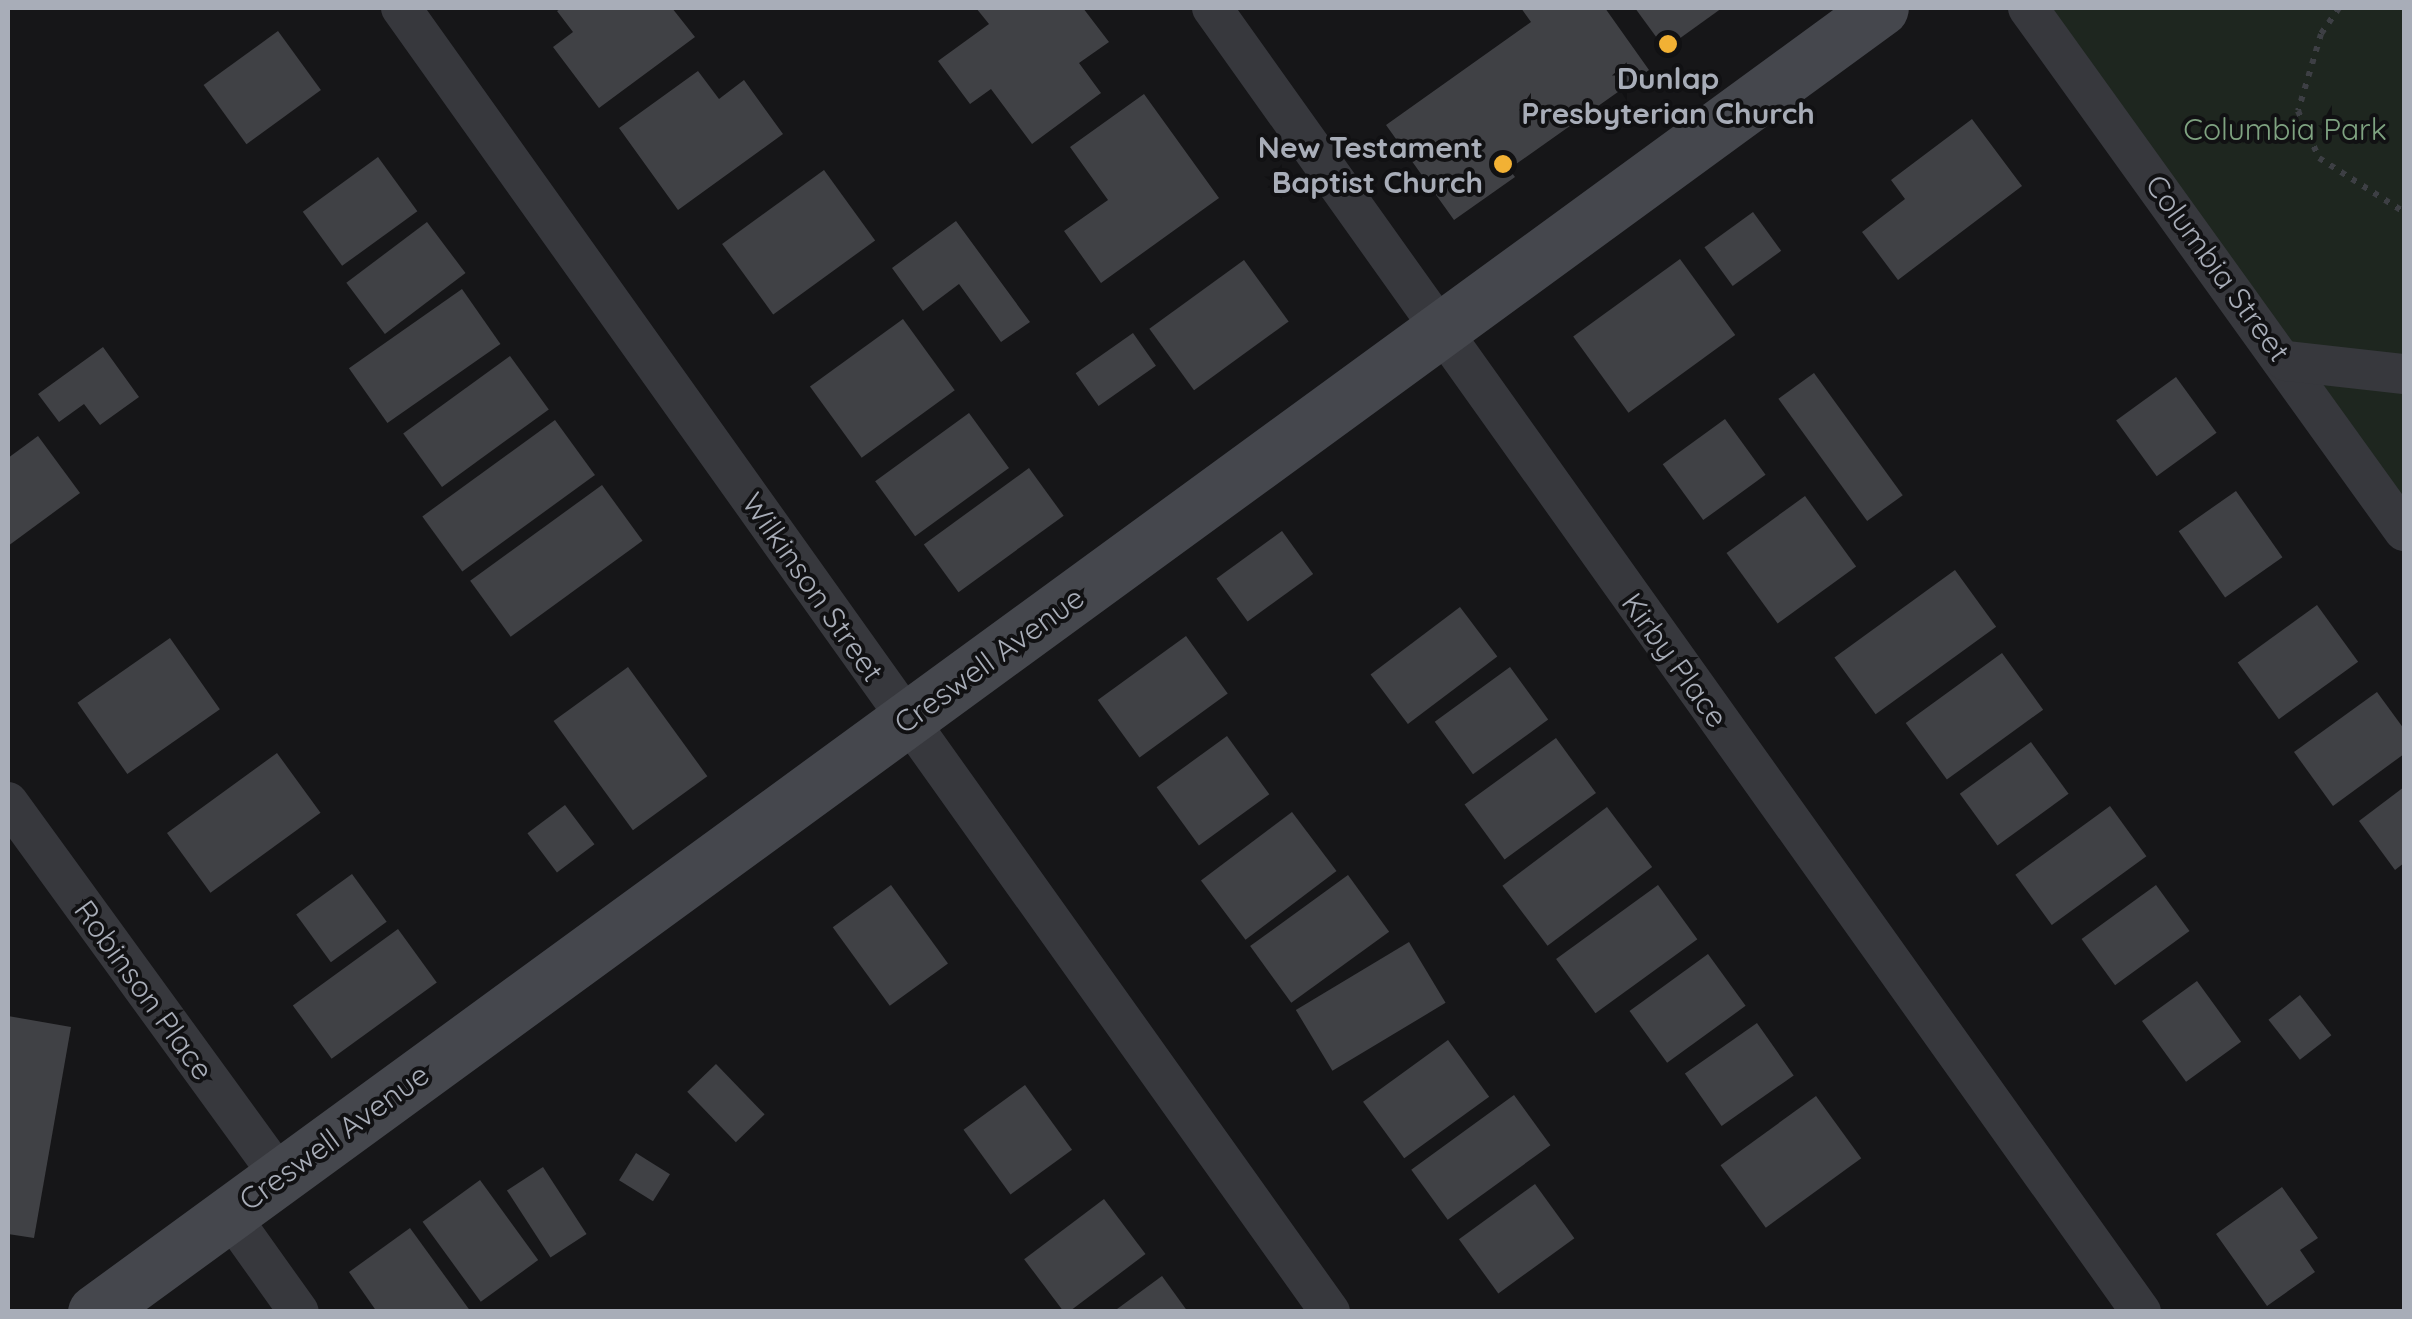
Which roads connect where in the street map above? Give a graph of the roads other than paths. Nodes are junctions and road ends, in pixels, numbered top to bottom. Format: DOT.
graph roads {
  1 [pos="401,8"];
  2 [pos="1212,8"];
  3 [pos="1881,8"];
  4 [pos="2028,8"];
  5 [pos="1439,330"];
  6 [pos="2286,361"];
  7 [pos="2404,374"];
  8 [pos="2404,531"];
  9 [pos="908,720"];
  10 [pos="8,802"];
  11 [pos="280,1177"];
  12 [pos="229,1214"];
  13 [pos="95,1312"];
  14 [pos="299,1312"];
  15 [pos="1330,1312"];
  16 [pos="2141,1312"];
  1 -- 9 [label="street, Wilkinson Street"];
  2 -- 5 [label="street, Kirby Place"];
  3 -- 5 [label="street, Creswell Avenue"];
  4 -- 6 [label="street, Columbia Street"];
  5 -- 9 [label="street, Creswell Avenue"];
  5 -- 16 [label="street, Kirby Place"];
  6 -- 7 [label="street"];
  6 -- 8 [label="street, Columbia Street"];
  9 -- 11 [label="street, Creswell Avenue"];
  9 -- 15 [label="street, Wilkinson Street"];
  10 -- 11 [label="street, Robinson Place"];
  11 -- 12 [label="street, Creswell Avenue"];
  12 -- 13 [label="street, Creswell Avenue"];
  12 -- 14 [label="street"];
}
